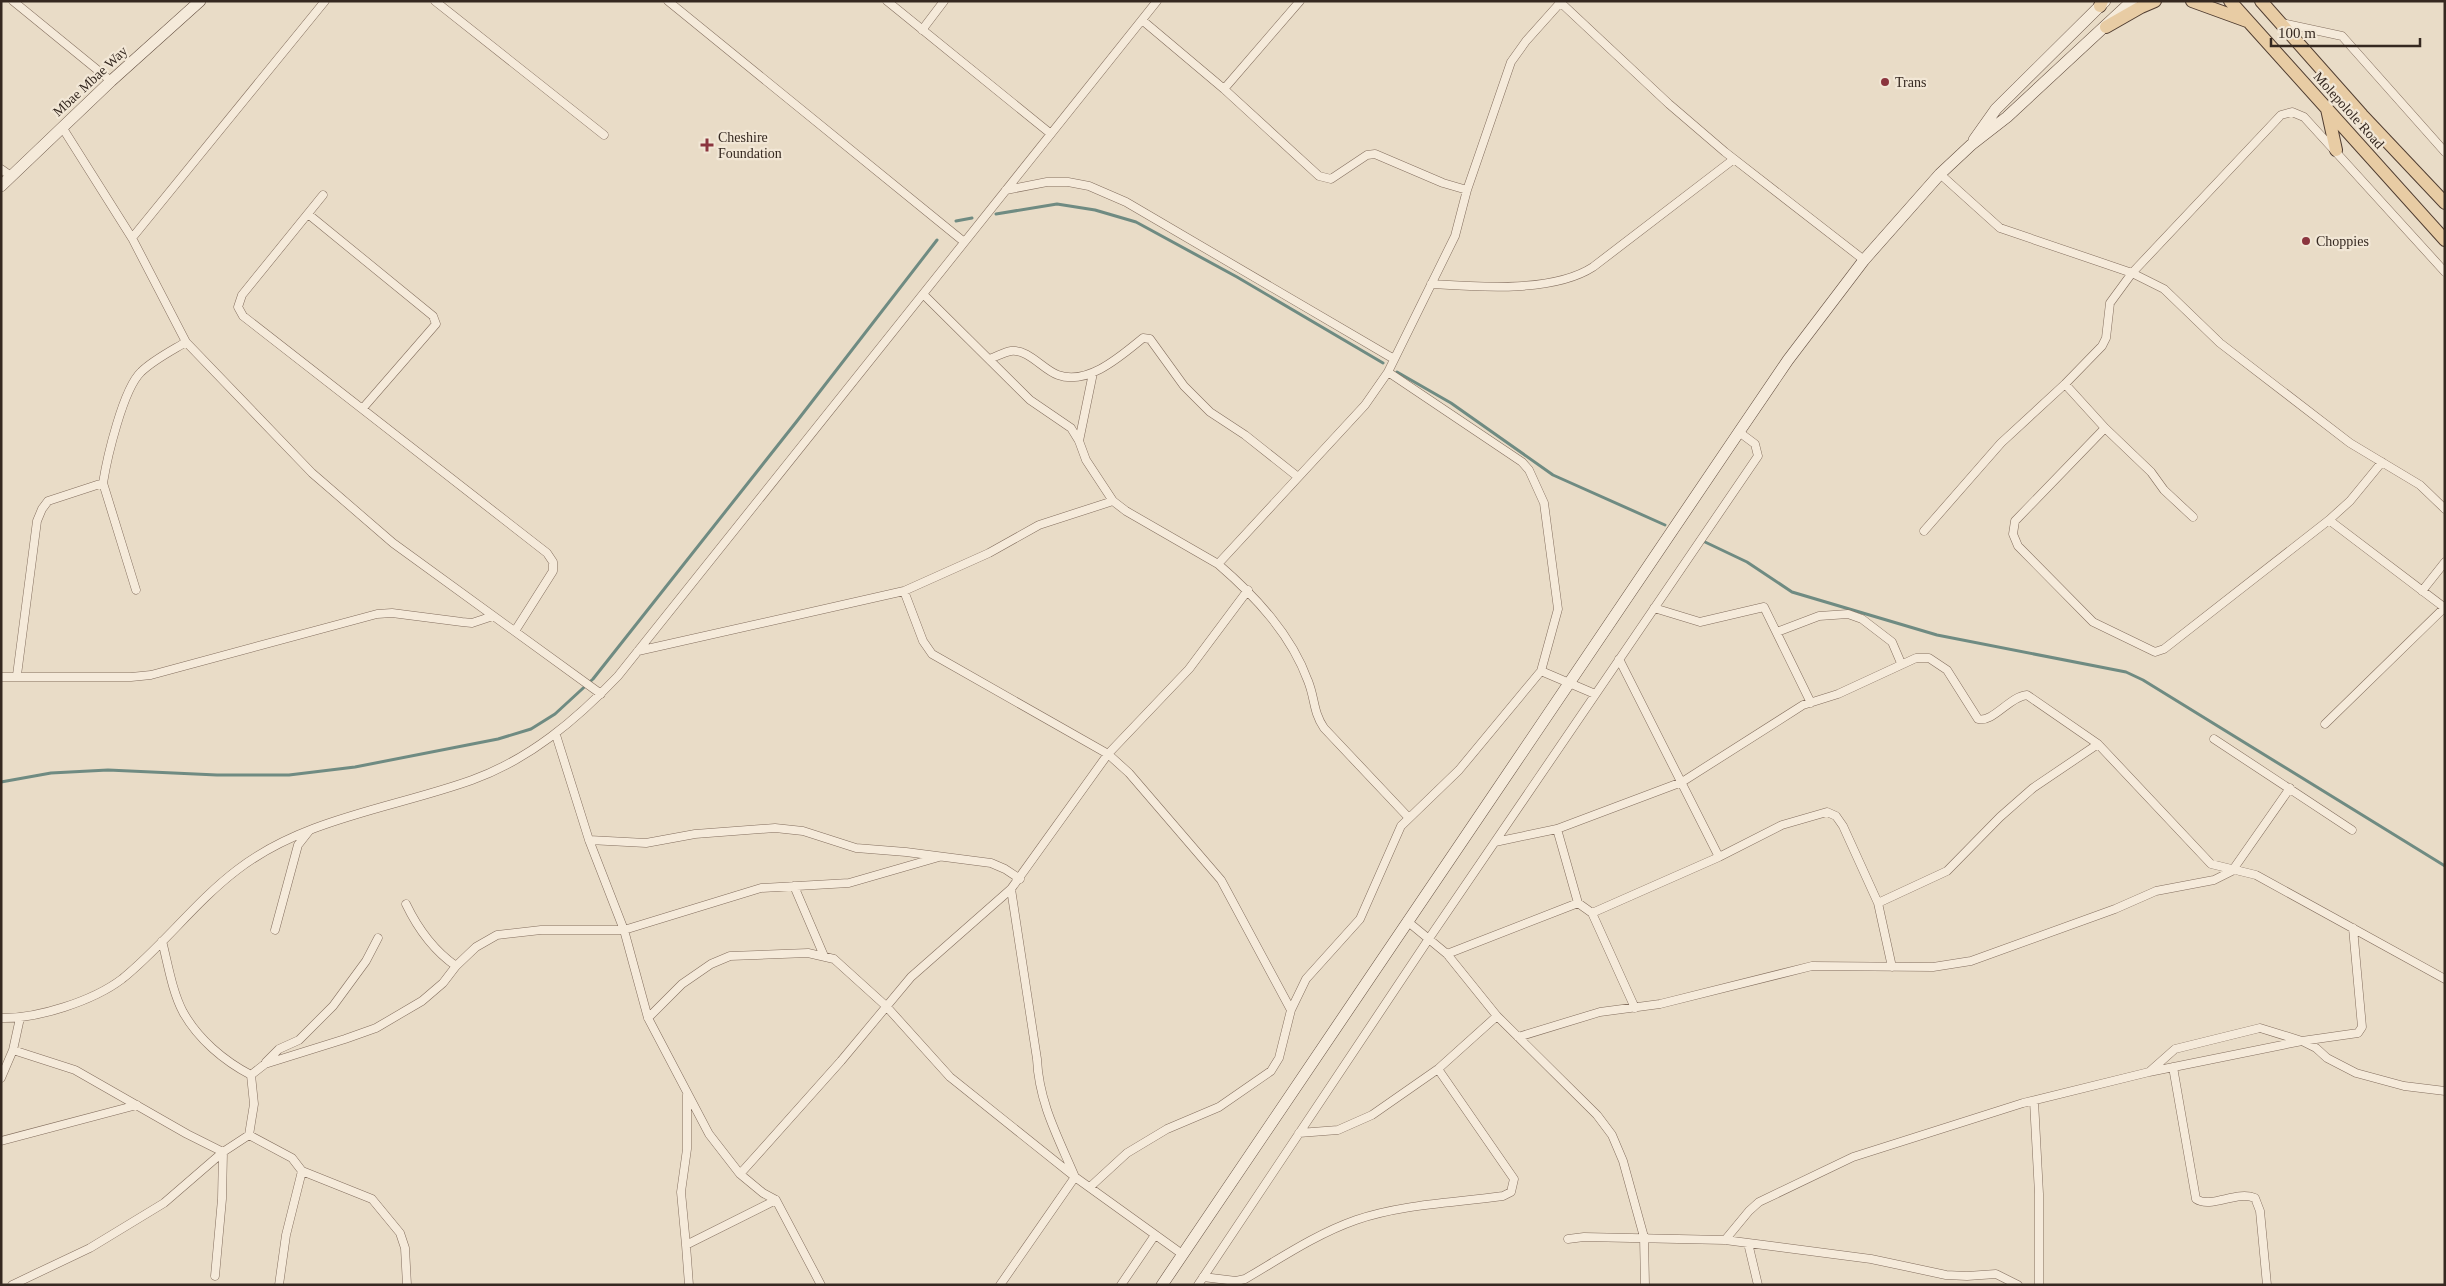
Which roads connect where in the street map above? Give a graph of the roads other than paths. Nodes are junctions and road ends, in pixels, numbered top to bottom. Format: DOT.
graph roads {
  1 [pos="13,1"];
  2 [pos="200,1"];
  3 [pos="325,1"];
  4 [pos="435,1"];
  5 [pos="668,1"];
  6 [pos="887,1"];
  7 [pos="944,1"];
  8 [pos="1157,1"];
  9 [pos="1300,1"];
  10 [pos="2132,1"];
  11 [pos="2155,1"];
  12 [pos="2192,1"];
  13 [pos="2230,1"];
  14 [pos="2262,1"];
  15 [pos="1560,2"];
  16 [pos="2102,3"];
  17 [pos="1142,20"];
  18 [pos="2249,22"];
  19 [pos="2278,22"];
  20 [pos="2106,27"];
  21 [pos="922,30"];
  22 [pos="112,81"];
  23 [pos="1224,89"];
  24 [pos="2327,109"];
  25 [pos="62,127"];
  26 [pos="1051,134"];
  27 [pos="604,136"];
  28 [pos="1971,145"];
  29 [pos="2336,150"];
  30 [pos="2445,152"];
  31 [pos="1734,159"];
  32 [pos="1,169"];
  33 [pos="1940,174"];
  34 [pos="11,176"];
  35 [pos="1,186"];
  36 [pos="1006,190"];
  37 [pos="1467,190"];
  38 [pos="323,195"];
  39 [pos="2445,203"];
  40 [pos="308,214"];
  41 [pos="132,238"];
  42 [pos="2445,240"];
  43 [pos="964,241"];
  44 [pos="1864,260"];
  45 [pos="2445,272"];
  46 [pos="2132,273"];
  47 [pos="1431,284"];
  48 [pos="923,294"];
  49 [pos="186,342"];
  50 [pos="1394,359"];
  51 [pos="989,360"];
  52 [pos="1388,372"];
  53 [pos="1093,373"];
  54 [pos="2065,384"];
  55 [pos="363,408"];
  56 [pos="2104,428"];
  57 [pos="1739,432"];
  58 [pos="1079,440"];
  59 [pos="2382,462"];
  60 [pos="1298,477"];
  61 [pos="103,484"];
  62 [pos="1114,500"];
  63 [pos="2445,509"];
  64 [pos="2193,517"];
  65 [pos="2329,520"];
  66 [pos="1924,531"];
  67 [pos="2445,562"];
  68 [pos="1218,564"];
  69 [pos="136,590"];
  70 [pos="1248,590"];
  71 [pos="904,591"];
  72 [pos="2422,591"];
  73 [pos="1654,608"];
  74 [pos="2444,608"];
  75 [pos="493,616"];
  76 [pos="515,631"];
  77 [pos="1777,632"];
  78 [pos="638,651"];
  79 [pos="1619,659"];
  80 [pos="1901,663"];
  81 [pos="1541,671"];
  82 [pos="17,675"];
  83 [pos="1,677"];
  84 [pos="1570,682"];
  85 [pos="601,694"];
  86 [pos="1595,694"];
  87 [pos="1811,703"];
  88 [pos="2325,724"];
  89 [pos="556,735"];
  90 [pos="2214,738"];
  91 [pos="2098,744"];
  92 [pos="1108,754"];
  93 [pos="1682,782"];
  94 [pos="2290,788"];
  95 [pos="1408,818"];
  96 [pos="1557,829"];
  97 [pos="2352,830"];
  98 [pos="310,831"];
  99 [pos="588,840"];
  100 [pos="1495,842"];
  101 [pos="939,857"];
  102 [pos="1719,857"];
  103 [pos="2232,870"];
  104 [pos="1020,880"];
  105 [pos="794,886"];
  106 [pos="1011,890"];
  107 [pos="1578,903"];
  108 [pos="1878,903"];
  109 [pos="406,904"];
  110 [pos="1592,913"];
  111 [pos="1407,921"];
  112 [pos="2353,928"];
  113 [pos="275,930"];
  114 [pos="624,930"];
  115 [pos="378,938"];
  116 [pos="1428,940"];
  117 [pos="162,941"];
  118 [pos="1446,954"];
  119 [pos="824,956"];
  120 [pos="456,966"];
  121 [pos="1892,967"];
  122 [pos="2445,979"];
  123 [pos="886,1006"];
  124 [pos="1635,1008"];
  125 [pos="1291,1010"];
  126 [pos="1496,1016"];
  127 [pos="1,1018"];
  128 [pos="20,1018"];
  129 [pos="648,1018"];
  130 [pos="1518,1037"];
  131 [pos="2302,1041"];
  132 [pos="13,1050"];
  133 [pos="265,1064"];
  134 [pos="2172,1067"];
  135 [pos="1438,1068"];
  136 [pos="2149,1072"];
  137 [pos="251,1075"];
  138 [pos="1,1078"];
  139 [pos="2445,1091"];
  140 [pos="687,1093"];
  141 [pos="2034,1101"];
  142 [pos="137,1105"];
  143 [pos="1299,1133"];
  144 [pos="250,1135"];
  145 [pos="1,1141"];
  146 [pos="223,1152"];
  147 [pos="302,1171"];
  148 [pos="740,1174"];
  149 [pos="1075,1177"];
  150 [pos="1090,1187"];
  151 [pos="776,1200"];
  152 [pos="1155,1235"];
  153 [pos="1644,1237"];
  154 [pos="1568,1239"];
  155 [pos="1725,1240"];
  156 [pos="1748,1243"];
  157 [pos="686,1245"];
  158 [pos="1182,1254"];
  159 [pos="214,1276"];
  160 [pos="1203,1277"];
  161 [pos="2014,1283"];
  162 [pos="12,1285"];
  163 [pos="279,1285"];
  164 [pos="407,1285"];
  165 [pos="689,1285"];
  166 [pos="821,1285"];
  167 [pos="1000,1285"];
  168 [pos="1121,1285"];
  169 [pos="1162,1285"];
  170 [pos="1198,1285"];
  171 [pos="1645,1285"];
  172 [pos="1758,1285"];
  173 [pos="2039,1285"];
  174 [pos="2267,1285"];
  1 -- 22 [label="street"];
  2 -- 22 [label="main road, Mbae Mbae Way"];
  3 -- 41 [label="street"];
  4 -- 27 [label="street"];
  5 -- 43 [label="street"];
  6 -- 21 [label="street"];
  7 -- 21 [label="street"];
  8 -- 17 [label="street"];
  9 -- 23 [label="street"];
  10 -- 20 [label="main road"];
  11 -- 20 [label="main road"];
  12 -- 18 [label="main road"];
  13 -- 18 [label="main road, Molepolole Road"];
  14 -- 19 [label="main road, Molepolole Road"];
  15 -- 31 [label="street"];
  15 -- 37 [label="street"];
  16 -- 28 [label="main road"];
  17 -- 23 [label="street"];
  17 -- 26 [label="street"];
  18 -- 24 [label="main road, Molepolole Road"];
  19 -- 30 [label="street"];
  19 -- 39 [label="main road, Molepolole Road"];
  20 -- 28 [label="main road"];
  21 -- 26 [label="street"];
  22 -- 25 [label="main road, Mbae Mbae Way"];
  23 -- 37 [label="street"];
  24 -- 29 [label="main road"];
  24 -- 42 [label="main road, Molepolole Road"];
  25 -- 34 [label="main road, Mbae Mbae Way"];
  25 -- 41 [label="street"];
  26 -- 36 [label="street"];
  28 -- 33 [label="main road"];
  29 -- 45 [label="street"];
  29 -- 46 [label="street"];
  31 -- 44 [label="street"];
  31 -- 47 [label="street"];
  32 -- 34 [label="street"];
  33 -- 44 [label="main road"];
  33 -- 46 [label="street"];
  34 -- 35 [label="main road, Mbae Mbae Way"];
  36 -- 43 [label="street"];
  36 -- 50 [label="street"];
  37 -- 47 [label="street"];
  38 -- 40 [label="street"];
  40 -- 55 [label="street"];
  40 -- 55 [label="street"];
  41 -- 49 [label="street"];
  43 -- 48 [label="street"];
  44 -- 57 [label="main road"];
  46 -- 54 [label="street"];
  46 -- 59 [label="street"];
  47 -- 50 [label="street"];
  48 -- 51 [label="street"];
  48 -- 78 [label="street"];
  49 -- 61 [label="street"];
  49 -- 75 [label="street"];
  50 -- 52 [label="street"];
  51 -- 53 [label="street"];
  51 -- 58 [label="street"];
  52 -- 60 [label="street"];
  52 -- 81 [label="street"];
  53 -- 58 [label="street"];
  53 -- 60 [label="street"];
  54 -- 56 [label="street"];
  54 -- 66 [label="street"];
  55 -- 76 [label="street"];
  56 -- 64 [label="street"];
  56 -- 65 [label="street"];
  57 -- 73 [label="street"];
  57 -- 84 [label="main road"];
  58 -- 62 [label="street"];
  59 -- 63 [label="street"];
  59 -- 65 [label="street"];
  60 -- 68 [label="street"];
  61 -- 69 [label="street"];
  61 -- 82 [label="street"];
  62 -- 68 [label="street"];
  62 -- 71 [label="street"];
  65 -- 72 [label="street"];
  67 -- 72 [label="street"];
  68 -- 70 [label="street"];
  70 -- 92 [label="street"];
  70 -- 95 [label="street"];
  71 -- 78 [label="street"];
  71 -- 92 [label="street"];
  72 -- 74 [label="street"];
  73 -- 77 [label="street"];
  73 -- 79 [label="street"];
  74 -- 88 [label="street"];
  75 -- 76 [label="street"];
  75 -- 82 [label="street"];
  76 -- 85 [label="street"];
  77 -- 80 [label="street"];
  77 -- 87 [label="street"];
  78 -- 85 [label="street"];
  79 -- 86 [label="street"];
  79 -- 93 [label="street"];
  80 -- 87 [label="street"];
  80 -- 91 [label="street"];
  81 -- 84 [label="street"];
  81 -- 95 [label="street"];
  82 -- 83 [label="street"];
  84 -- 86 [label="street"];
  84 -- 111 [label="main road"];
  85 -- 89 [label="street"];
  86 -- 100 [label="street"];
  87 -- 93 [label="street"];
  89 -- 98 [label="street"];
  89 -- 99 [label="street"];
  90 -- 94 [label="street"];
  91 -- 103 [label="street"];
  91 -- 108 [label="street"];
  92 -- 104 [label="street"];
  92 -- 125 [label="street"];
  93 -- 96 [label="street"];
  93 -- 102 [label="street"];
  94 -- 97 [label="street"];
  94 -- 103 [label="street"];
  95 -- 125 [label="street"];
  96 -- 100 [label="street"];
  96 -- 107 [label="street"];
  98 -- 113 [label="street"];
  98 -- 117 [label="street"];
  99 -- 101 [label="street"];
  99 -- 114 [label="street"];
  100 -- 116 [label="street"];
  101 -- 104 [label="street"];
  101 -- 105 [label="street"];
  102 -- 108 [label="street"];
  102 -- 110 [label="street"];
  103 -- 112 [label="street"];
  103 -- 121 [label="street"];
  104 -- 106 [label="street"];
  105 -- 114 [label="street"];
  105 -- 119 [label="street"];
  106 -- 123 [label="street"];
  106 -- 149 [label="street"];
  107 -- 110 [label="street"];
  107 -- 118 [label="street"];
  108 -- 121 [label="street"];
  109 -- 120 [label="street"];
  110 -- 124 [label="street"];
  111 -- 116 [label="street"];
  111 -- 158 [label="main road"];
  112 -- 122 [label="street"];
  112 -- 131 [label="street"];
  114 -- 120 [label="street"];
  114 -- 129 [label="street"];
  115 -- 133 [label="street"];
  116 -- 118 [label="street"];
  116 -- 143 [label="street"];
  117 -- 128 [label="street"];
  117 -- 137 [label="street"];
  118 -- 126 [label="street"];
  119 -- 123 [label="street"];
  119 -- 129 [label="street"];
  120 -- 133 [label="street"];
  121 -- 124 [label="street"];
  123 -- 148 [label="street"];
  123 -- 149 [label="street"];
  124 -- 130 [label="street"];
  125 -- 150 [label="street"];
  126 -- 130 [label="street"];
  126 -- 135 [label="street"];
  127 -- 128 [label="street"];
  128 -- 132 [label="street"];
  129 -- 140 [label="street"];
  130 -- 153 [label="street"];
  131 -- 134 [label="street"];
  131 -- 136 [label="street"];
  131 -- 139 [label="street"];
  132 -- 138 [label="street"];
  132 -- 142 [label="street"];
  133 -- 137 [label="street"];
  134 -- 136 [label="street"];
  134 -- 174 [label="street"];
  135 -- 143 [label="street"];
  135 -- 160 [label="street"];
  136 -- 141 [label="street"];
  137 -- 144 [label="street"];
  140 -- 148 [label="street"];
  140 -- 157 [label="street"];
  141 -- 155 [label="street"];
  141 -- 173 [label="street"];
  142 -- 145 [label="street"];
  142 -- 146 [label="street"];
  143 -- 160 [label="street"];
  144 -- 146 [label="street"];
  144 -- 147 [label="street"];
  146 -- 159 [label="street"];
  146 -- 162 [label="street"];
  147 -- 163 [label="street"];
  147 -- 164 [label="street"];
  148 -- 151 [label="street"];
  149 -- 150 [label="street"];
  149 -- 167 [label="street"];
  150 -- 152 [label="street"];
  151 -- 157 [label="street"];
  151 -- 166 [label="street"];
  152 -- 158 [label="street"];
  152 -- 168 [label="street"];
  153 -- 154 [label="street"];
  153 -- 155 [label="street"];
  153 -- 171 [label="street"];
  155 -- 156 [label="street"];
  156 -- 161 [label="street"];
  156 -- 172 [label="street"];
  157 -- 165 [label="street"];
  158 -- 169 [label="main road"];
  160 -- 170 [label="street"];
}
